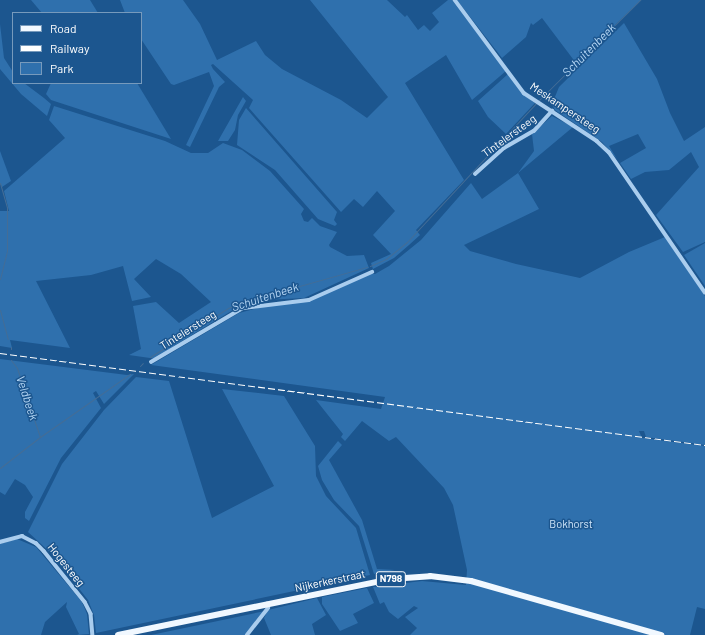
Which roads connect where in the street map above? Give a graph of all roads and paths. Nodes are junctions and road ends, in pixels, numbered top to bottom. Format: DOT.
graph roads {
  1 [pos="455,0"];
  2 [pos="552,111"];
  3 [pos="475,174"];
  4 [pos="372,272"];
  5 [pos="705,292"];
  6 [pos="151,362"];
  7 [pos="0,542"];
  8 [pos="267,604"];
  9 [pos="93,635"];
  10 [pos="118,635"];
  11 [pos="247,635"];
  12 [pos="661,635"];
  1 -- 2 [label="street, Meskampersteeg"];
  2 -- 3 [label="street, Tintelersteeg"];
  2 -- 5 [label="street, Meskampersteeg"];
  4 -- 6 [label="street, Tintelersteeg"];
  7 -- 9 [label="street, Hogesteeg"];
  8 -- 10 [label="main road, Nijkerkerstraat / N798"];
  8 -- 11 [label="street"];
  8 -- 12 [label="main road, Nijkerkerstraat / N798"];
}
